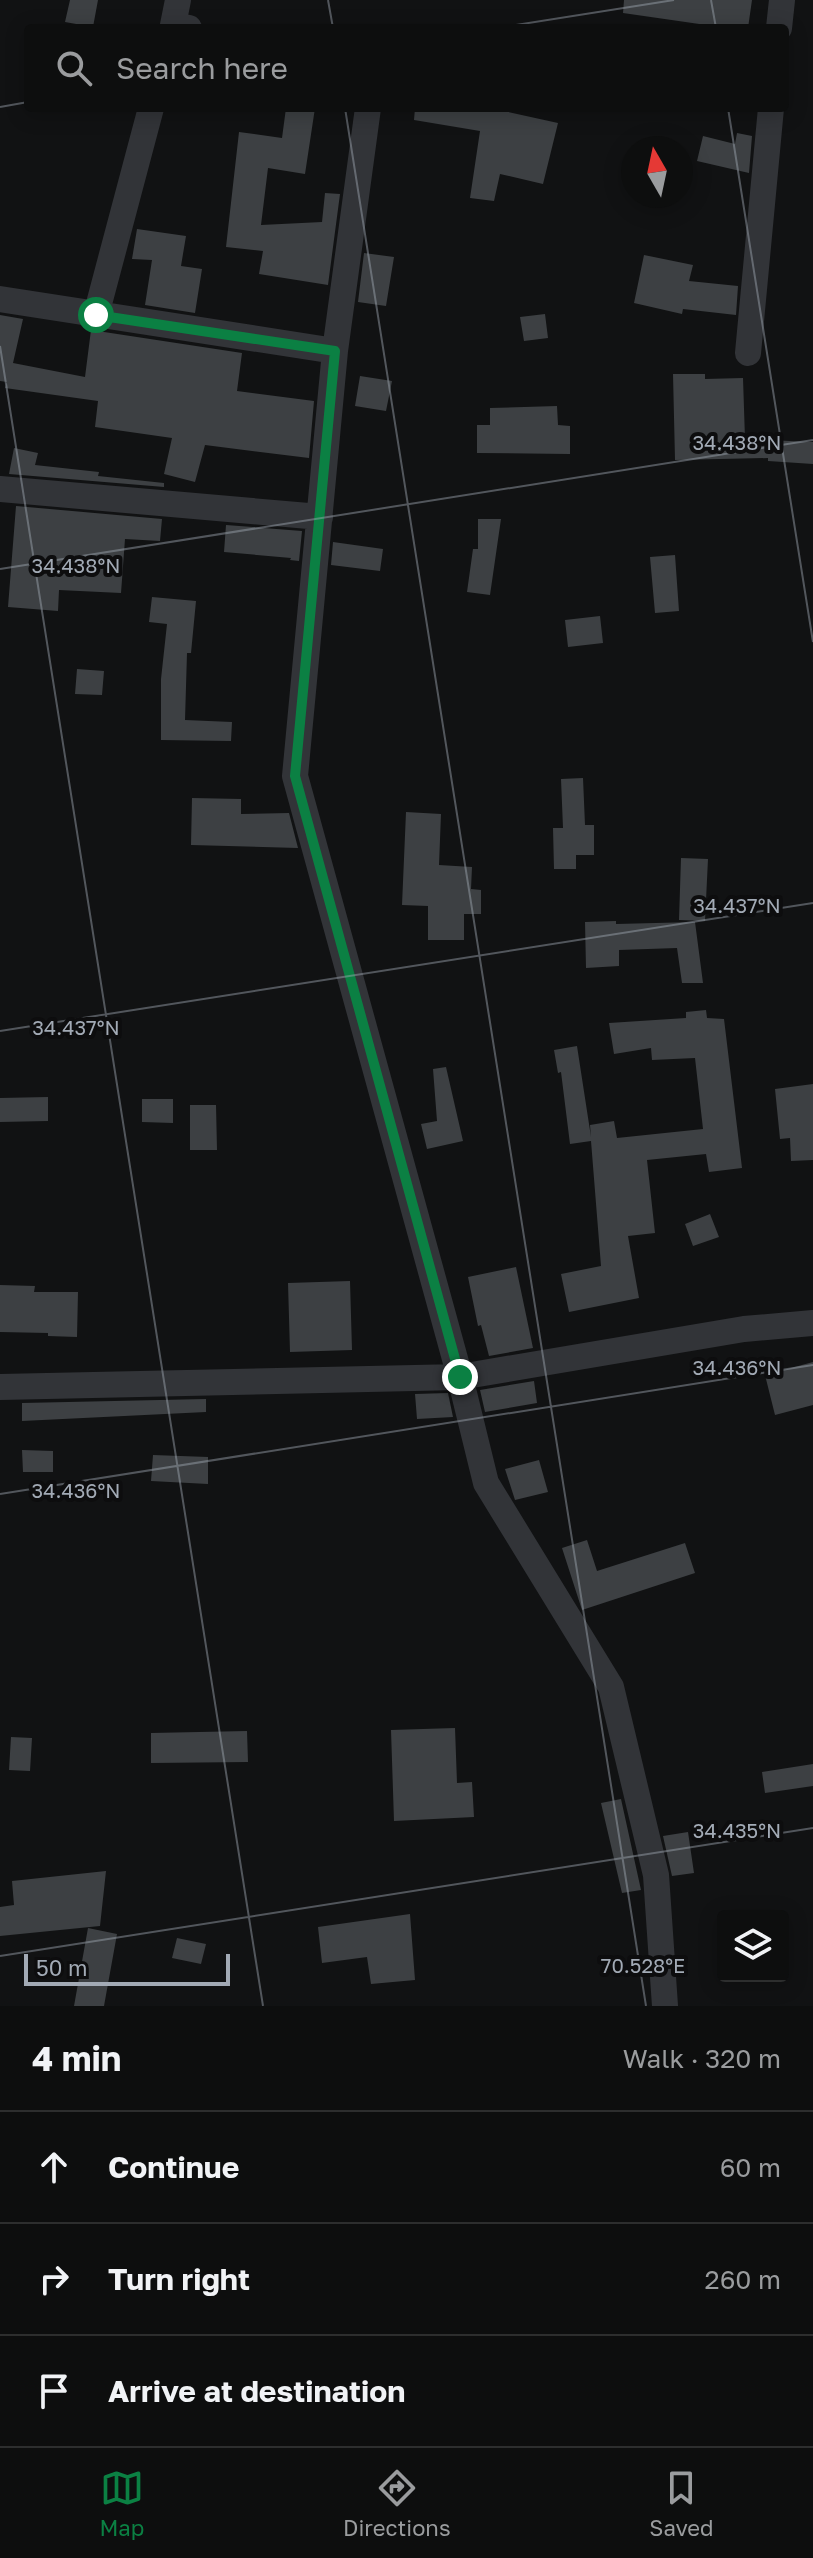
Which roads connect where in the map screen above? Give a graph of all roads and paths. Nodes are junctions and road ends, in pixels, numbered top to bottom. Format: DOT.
graph roads {
  1 [pos="782,0"];
  2 [pos="779,24"];
  3 [pos="150,112"];
  4 [pos="367,112"];
  5 [pos="771,112"];
  6 [pos="0,299"];
  7 [pos="96,315"];
  8 [pos="335,351"];
  9 [pos="748,353"];
  10 [pos="0,489"];
  11 [pos="320,517"];
  12 [pos="813,1323"];
  13 [pos="460,1377"];
  14 [pos="0,1387"];
  15 [pos="665,2006"];
  1 -- 2 [label="street"];
  3 -- 7 [label="street"];
  4 -- 8 [label="street"];
  5 -- 9 [label="street"];
  6 -- 7 [label="street"];
  7 -- 8 [label="street"];
  8 -- 11 [label="street"];
  10 -- 11 [label="street"];
  11 -- 13 [label="street"];
  12 -- 13 [label="street"];
  13 -- 14 [label="street"];
  13 -- 15 [label="street"];
}
